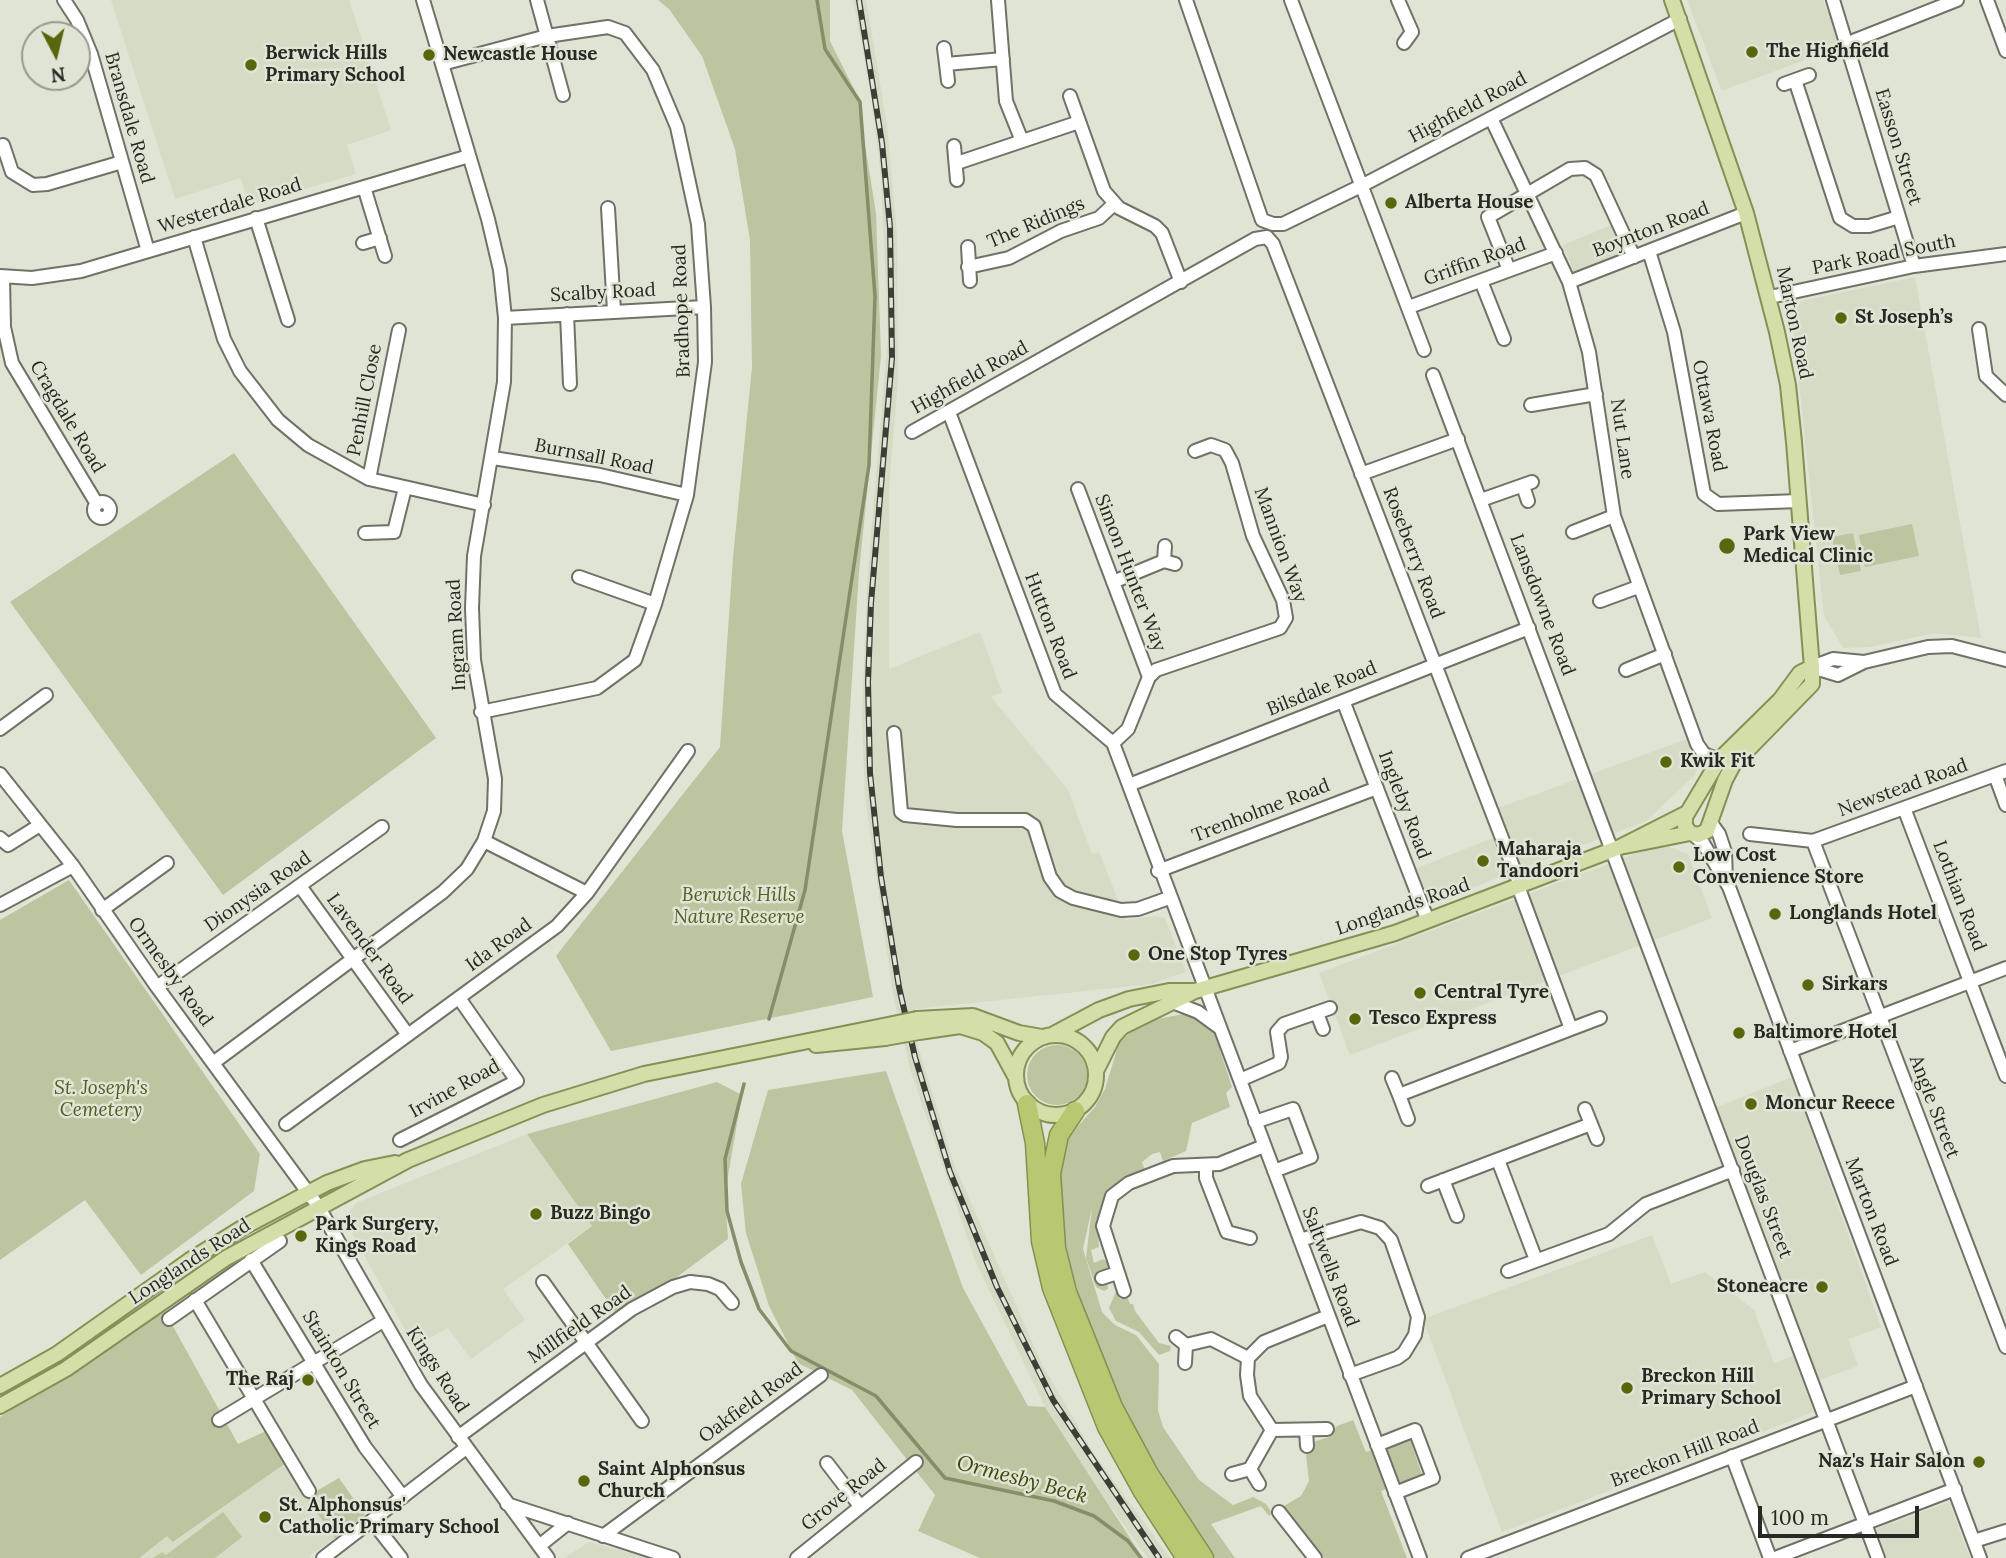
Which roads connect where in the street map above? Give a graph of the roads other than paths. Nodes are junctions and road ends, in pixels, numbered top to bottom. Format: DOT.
graph roads {
  1 [pos="64,0"];
  2 [pos="423,0"];
  3 [pos="537,0"];
  4 [pos="998,0"];
  5 [pos="1186,0"];
  6 [pos="1291,0"];
  7 [pos="1398,0"];
  8 [pos="1672,0"];
  9 [pos="1833,0"];
  10 [pos="1956,0"];
  11 [pos="1987,0"];
  12 [pos="1929,5"];
  13 [pos="1680,19"];
  14 [pos="547,36"];
  15 [pos="1404,43"];
  16 [pos="1848,43"];
  17 [pos="944,48"];
  18 [pos="2006,51"];
  19 [pos="1003,59"];
  20 [pos="442,64"];
  21 [pos="946,64"];
  22 [pos="1809,75"];
  23 [pos="948,81"];
  24 [pos="563,94"];
  25 [pos="1070,96"];
  26 [pos="1491,118"];
  27 [pos="1079,121"];
  28 [pos="1022,141"];
  29 [pos="3,145"];
  30 [pos="954,146"];
  31 [pos="469,156"];
  32 [pos="122,162"];
  33 [pos="957,163"];
  34 [pos="957,180"];
  35 [pos="1363,185"];
  36 [pos="364,187"];
  37 [pos="1528,193"];
  38 [pos="1114,204"];
  39 [pos="608,208"];
  40 [pos="1746,213"];
  41 [pos="1899,217"];
  42 [pos="256,218"];
  43 [pos="194,237"];
  44 [pos="1267,237"];
  45 [pos="380,238"];
  46 [pos="363,243"];
  47 [pos="968,247"];
  48 [pos="148,251"];
  49 [pos="1649,251"];
  50 [pos="1556,253"];
  51 [pos="2006,254"];
  52 [pos="385,256"];
  53 [pos="1634,257"];
  54 [pos="1914,266"];
  55 [pos="968,267"];
  56 [pos="1509,270"];
  57 [pos="2,277"];
  58 [pos="970,281"];
  59 [pos="1480,281"];
  60 [pos="1181,282"];
  61 [pos="1569,282"];
  62 [pos="1770,298"];
  63 [pos="704,307"];
  64 [pos="1409,307"];
  65 [pos="614,311"];
  66 [pos="567,314"];
  67 [pos="505,318"];
  68 [pos="288,320"];
  69 [pos="1979,329"];
  70 [pos="399,330"];
  71 [pos="1504,338"];
  72 [pos="1424,350"];
  73 [pos="6,367"];
  74 [pos="1433,376"];
  75 [pos="570,384"];
  76 [pos="1596,394"];
  77 [pos="2006,396"];
  78 [pos="1531,405"];
  79 [pos="949,412"];
  80 [pos="912,432"];
  81 [pos="1458,439"];
  82 [pos="1195,451"];
  83 [pos="493,458"];
  84 [pos="1361,474"];
  85 [pos="369,479"];
  86 [pos="405,488"];
  87 [pos="1078,489"];
  88 [pos="687,495"];
  89 [pos="94,498"];
  90 [pos="1481,500"];
  91 [pos="1799,500"];
  92 [pos="1528,501"];
  93 [pos="484,505"];
  94 [pos="1614,516"];
  95 [pos="1573,532"];
  96 [pos="365,533"];
  97 [pos="1165,546"];
  98 [pos="579,577"];
  99 [pos="1113,582"];
  100 [pos="1638,587"];
  101 [pos="1600,601"];
  102 [pos="655,604"];
  103 [pos="1529,628"];
  104 [pos="1665,654"];
  105 [pos="2006,660"];
  106 [pos="1436,664"];
  107 [pos="1812,667"];
  108 [pos="1626,670"];
  109 [pos="1149,677"];
  110 [pos="46,695"];
  111 [pos="1344,703"];
  112 [pos="481,712"];
  113 [pos="0,729"];
  114 [pos="894,733"];
  115 [pos="1112,743"];
  116 [pos="688,751"];
  117 [pos="1719,760"];
  118 [pos="2000,773"];
  119 [pos="0,774"];
  120 [pos="1129,785"];
  121 [pos="1377,788"];
  122 [pos="2006,805"];
  123 [pos="1905,808"];
  124 [pos="1688,812"];
  125 [pos="1711,821"];
  126 [pos="40,825"];
  127 [pos="382,827"];
  128 [pos="1692,834"];
  129 [pos="1751,834"];
  130 [pos="0,838"];
  131 [pos="484,841"];
  132 [pos="1813,841"];
  133 [pos="1616,848"];
  134 [pos="167,863"];
  135 [pos="73,866"];
  136 [pos="1158,871"];
  137 [pos="1727,880"];
  138 [pos="300,886"];
  139 [pos="1519,886"];
  140 [pos="587,893"];
  141 [pos="1169,898"];
  142 [pos="0,905"];
  143 [pos="102,910"];
  144 [pos="1428,920"];
  145 [pos="353,959"];
  146 [pos="2006,968"];
  147 [pos="1970,982"];
  148 [pos="157,987"];
  149 [pos="1200,990"];
  150 [pos="459,998"];
  151 [pos="1175,1003"];
  152 [pos="1330,1008"];
  153 [pos="1317,1013"];
  154 [pos="1878,1017"];
  155 [pos="1600,1018"];
  156 [pos="918,1026"];
  157 [pos="1220,1028"];
  158 [pos="1323,1029"];
  159 [pos="1571,1029"];
  160 [pos="408,1035"];
  161 [pos="1047,1036"];
  162 [pos="1790,1051"];
  163 [pos="213,1063"];
  164 [pos="1096,1071"];
  165 [pos="2006,1076"];
  166 [pos="1392,1077"];
  167 [pos="1015,1078"];
  168 [pos="1240,1080"];
  169 [pos="1399,1095"];
  170 [pos="1027,1104"];
  171 [pos="1586,1109"];
  172 [pos="1075,1111"];
  173 [pos="1408,1119"];
  174 [pos="1255,1122"];
  175 [pos="286,1124"];
  176 [pos="1591,1124"];
  177 [pos="1597,1139"];
  178 [pos="400,1140"];
  179 [pos="1264,1146"];
  180 [pos="408,1160"];
  181 [pos="1499,1160"];
  182 [pos="1206,1166"];
  183 [pos="1733,1170"];
  184 [pos="1274,1171"];
  185 [pos="1444,1180"];
  186 [pos="1428,1186"];
  187 [pos="308,1193"];
  188 [pos="318,1206"];
  189 [pos="1457,1216"];
  190 [pos="1250,1238"];
  191 [pos="1300,1240"];
  192 [pos="280,1241"];
  193 [pos="251,1260"];
  194 [pos="1536,1260"];
  195 [pos="1508,1271"];
  196 [pos="1117,1273"];
  197 [pos="1102,1278"];
  198 [pos="543,1282"];
  199 [pos="1124,1291"];
  200 [pos="195,1300"];
  201 [pos="732,1303"];
  202 [pos="1328,1316"];
  203 [pos="169,1319"];
  204 [pos="383,1321"];
  205 [pos="585,1342"];
  206 [pos="2006,1347"];
  207 [pos="1248,1358"];
  208 [pos="313,1362"];
  209 [pos="1185,1363"];
  210 [pos="821,1375"];
  211 [pos="1350,1375"];
  212 [pos="0,1386"];
  213 [pos="1916,1386"];
  214 [pos="253,1398"];
  215 [pos="0,1406"];
  216 [pos="1826,1419"];
  217 [pos="219,1420"];
  218 [pos="642,1421"];
  219 [pos="1327,1429"];
  220 [pos="1272,1430"];
  221 [pos="1306,1430"];
  222 [pos="462,1443"];
  223 [pos="1377,1445"];
  224 [pos="1307,1446"];
  225 [pos="1732,1456"];
  226 [pos="916,1462"];
  227 [pos="827,1463"];
  228 [pos="1250,1469"];
  229 [pos="1232,1474"];
  230 [pos="1259,1484"];
  231 [pos="1955,1489"];
  232 [pos="309,1491"];
  233 [pos="1395,1493"];
  234 [pos="403,1497"];
  235 [pos="507,1504"];
  236 [pos="860,1506"];
  237 [pos="1279,1512"];
  238 [pos="372,1521"];
  239 [pos="568,1523"];
  240 [pos="1865,1523"];
  241 [pos="2006,1531"];
  242 [pos="603,1536"];
  243 [pos="1974,1541"];
  244 [pos="539,1546"];
  245 [pos="323,1558"];
  246 [pos="401,1558"];
  247 [pos="548,1558"];
  248 [pos="673,1558"];
  249 [pos="797,1558"];
  250 [pos="1186,1558"];
  251 [pos="1204,1558"];
  252 [pos="1315,1558"];
  253 [pos="1420,1558"];
  254 [pos="1468,1558"];
  255 [pos="1772,1558"];
  256 [pos="1878,1558"];
  257 [pos="1980,1558"];
  1 -- 32 [label="street, Bransdale Road"];
  2 -- 20 [label="street, Ingram Road"];
  3 -- 14 [label="street"];
  4 -- 19 [label="street"];
  5 -- 35 [label="street, Highfield Road"];
  6 -- 35 [label="street"];
  7 -- 15 [label="street"];
  8 -- 13 [label="main road, Marton Road"];
  9 -- 16 [label="street, Easson Street"];
  10 -- 12 [label="street"];
  11 -- 18 [label="street"];
  12 -- 16 [label="street"];
  13 -- 26 [label="street, Highfield Road"];
  13 -- 40 [label="main road, Marton Road"];
  14 -- 20 [label="street, Bradhope Road"];
  14 -- 24 [label="street"];
  14 -- 63 [label="street, Bradhope Road"];
  16 -- 41 [label="street, Easson Street"];
  17 -- 21 [label="street"];
  19 -- 21 [label="street"];
  19 -- 28 [label="street"];
  20 -- 31 [label="street, Ingram Road"];
  21 -- 23 [label="street"];
  22 -- 41 [label="street"];
  25 -- 27 [label="street, The Ridings"];
  26 -- 35 [label="street, Highfield Road"];
  26 -- 37 [label="street, Nut Lane"];
  27 -- 28 [label="street"];
  27 -- 38 [label="street, The Ridings"];
  28 -- 33 [label="street"];
  29 -- 32 [label="street"];
  30 -- 33 [label="street"];
  31 -- 36 [label="street, Westerdale Road"];
  31 -- 67 [label="street, Ingram Road"];
  32 -- 48 [label="street, Bransdale Road"];
  33 -- 34 [label="street"];
  35 -- 64 [label="street"];
  36 -- 42 [label="street, Westerdale Road"];
  36 -- 45 [label="street"];
  37 -- 50 [label="street, Nut Lane"];
  37 -- 53 [label="street"];
  37 -- 56 [label="street"];
  38 -- 55 [label="street, The Ridings"];
  38 -- 60 [label="street, The Ridings"];
  39 -- 65 [label="street"];
  40 -- 49 [label="street, Boynton Road"];
  40 -- 62 [label="main road, Marton Road"];
  41 -- 54 [label="street, Easson Street"];
  42 -- 43 [label="street, Westerdale Road"];
  42 -- 68 [label="street"];
  43 -- 48 [label="street, Westerdale Road"];
  43 -- 85 [label="street"];
  44 -- 60 [label="street, Highfield Road"];
  44 -- 84 [label="street, Roseberry Road"];
  45 -- 46 [label="street"];
  45 -- 52 [label="street"];
  47 -- 55 [label="street"];
  48 -- 57 [label="street, Westerdale Road"];
  49 -- 53 [label="street, Boynton Road"];
  49 -- 91 [label="street, Ottawa Road"];
  50 -- 56 [label="street, Griffin Road"];
  50 -- 61 [label="street, Nut Lane"];
  51 -- 54 [label="street, Park Road South"];
  53 -- 61 [label="street, Boynton Road"];
  54 -- 62 [label="street, Park Road South"];
  55 -- 58 [label="street"];
  56 -- 59 [label="street, Griffin Road"];
  57 -- 73 [label="street, Cragdale Road"];
  59 -- 64 [label="street, Griffin Road"];
  59 -- 71 [label="street"];
  60 -- 79 [label="street, Highfield Road"];
  61 -- 76 [label="street, Nut Lane"];
  62 -- 91 [label="main road, Marton Road"];
  63 -- 65 [label="street, Scalby Road"];
  63 -- 88 [label="street, Bradhope Road"];
  64 -- 72 [label="street"];
  65 -- 66 [label="street, Scalby Road"];
  66 -- 67 [label="street, Scalby Road"];
  66 -- 75 [label="street"];
  67 -- 83 [label="street, Ingram Road"];
  69 -- 77 [label="street"];
  70 -- 85 [label="street, Penhill Close"];
  73 -- 89 [label="street, Cragdale Road"];
  74 -- 81 [label="street, Lansdowne Road"];
  76 -- 78 [label="street"];
  76 -- 94 [label="street, Nut Lane"];
  79 -- 80 [label="street, Highfield Road"];
  79 -- 115 [label="street, Hutton Road"];
  81 -- 84 [label="street"];
  81 -- 90 [label="street, Lansdowne Road"];
  82 -- 109 [label="street, Mannion Way"];
  83 -- 88 [label="street, Burnsall Road"];
  83 -- 93 [label="street, Ingram Road"];
  84 -- 106 [label="street, Roseberry Road"];
  85 -- 86 [label="street"];
  86 -- 93 [label="street"];
  86 -- 96 [label="street"];
  87 -- 99 [label="street, Simon Hunter Way"];
  88 -- 102 [label="street, Bradhope Road"];
  90 -- 92 [label="street"];
  90 -- 103 [label="street, Lansdowne Road"];
  91 -- 107 [label="main road, Marton Road"];
  93 -- 112 [label="street, Ingram Road"];
  94 -- 95 [label="street"];
  94 -- 100 [label="street, Nut Lane"];
  97 -- 99 [label="street"];
  98 -- 102 [label="street"];
  99 -- 109 [label="street, Simon Hunter Way"];
  100 -- 101 [label="street"];
  100 -- 104 [label="street, Nut Lane"];
  102 -- 112 [label="street, Bradhope Road"];
  103 -- 106 [label="street, Bilsdale Road"];
  103 -- 133 [label="street, Lansdowne Road"];
  104 -- 108 [label="street"];
  104 -- 117 [label="street, Nut Lane"];
  105 -- 107 [label="street"];
  106 -- 111 [label="street, Bilsdale Road"];
  106 -- 139 [label="street, Roseberry Road"];
  107 -- 117 [label="main road"];
  107 -- 125 [label="main road, Marton Road"];
  109 -- 115 [label="street, Simon Hunter Way"];
  110 -- 113 [label="street"];
  111 -- 120 [label="street, Bilsdale Road"];
  111 -- 121 [label="street, Ingleby Road"];
  112 -- 131 [label="street, Ingram Road"];
  114 -- 141 [label="street"];
  115 -- 120 [label="street, Hutton Road"];
  116 -- 140 [label="street, Ida Road"];
  117 -- 124 [label="main road"];
  118 -- 122 [label="street"];
  118 -- 123 [label="street, Newstead Road"];
  119 -- 126 [label="street, Ormesby Road"];
  120 -- 136 [label="street, Hutton Road"];
  121 -- 136 [label="street, Trenholme Road"];
  121 -- 144 [label="street, Ingleby Road"];
  123 -- 132 [label="street, Newstead Road"];
  123 -- 147 [label="street, Lothian Road"];
  124 -- 125 [label="main road"];
  124 -- 128 [label="main road, Marton Road"];
  124 -- 133 [label="main road, Longlands Road"];
  125 -- 128 [label="main road"];
  125 -- 137 [label="street, Marton Road"];
  126 -- 130 [label="street"];
  126 -- 135 [label="street, Ormesby Road"];
  127 -- 138 [label="street, Dionysia Road"];
  128 -- 133 [label="main road, Longlands Road"];
  128 -- 137 [label="street, Marton Road"];
  129 -- 132 [label="street"];
  131 -- 140 [label="street"];
  131 -- 145 [label="street, Ingram Road"];
  132 -- 154 [label="street, Angle Street"];
  133 -- 139 [label="main road, Longlands Road"];
  133 -- 183 [label="street, Douglas Street"];
  134 -- 143 [label="street"];
  135 -- 142 [label="street"];
  135 -- 143 [label="street, Ormesby Road"];
  136 -- 141 [label="street, Hutton Road"];
  137 -- 162 [label="street, Marton Road"];
  138 -- 145 [label="street, Lavender Road"];
  138 -- 148 [label="street, Dionysia Road"];
  139 -- 144 [label="main road, Longlands Road"];
  139 -- 159 [label="street, Roseberry Road"];
  140 -- 150 [label="street, Ida Road"];
  141 -- 149 [label="street, Hutton Road"];
  143 -- 148 [label="street, Ormesby Road"];
  144 -- 149 [label="main road, Longlands Road"];
  145 -- 160 [label="street, Lavender Road"];
  145 -- 163 [label="street, Ingram Road"];
  146 -- 147 [label="street"];
  147 -- 154 [label="street"];
  147 -- 165 [label="street, Lothian Road"];
  148 -- 163 [label="street, Ormesby Road"];
  149 -- 151 [label="main road, Longlands Road"];
  149 -- 157 [label="street, Saltwells Road"];
  149 -- 161 [label="main road, Longlands Road"];
  150 -- 160 [label="street, Ida Road"];
  150 -- 178 [label="street, Irvine Road"];
  151 -- 157 [label="street"];
  151 -- 164 [label="main road, Longlands Road"];
  152 -- 153 [label="street"];
  153 -- 158 [label="street"];
  153 -- 168 [label="street"];
  154 -- 162 [label="street"];
  154 -- 206 [label="street, Angle Street"];
  155 -- 159 [label="street"];
  156 -- 161 [label="main road, Longlands Road"];
  156 -- 167 [label="main road, Longlands Road"];
  156 -- 180 [label="main road, Longlands Road, bridge"];
  157 -- 168 [label="street, Saltwells Road"];
  159 -- 169 [label="street"];
  160 -- 175 [label="street, Ida Road"];
  161 -- 164 [label="main road, Longlands Road"];
  161 -- 167 [label="main road, Longlands Road"];
  162 -- 213 [label="street, Marton Road"];
  163 -- 187 [label="street, Ormesby Road"];
  164 -- 172 [label="main road, Longlands Road"];
  166 -- 169 [label="street"];
  167 -- 170 [label="main road, Longlands Road"];
  168 -- 174 [label="street, Saltwells Road"];
  169 -- 173 [label="street"];
  170 -- 172 [label="main road"];
  170 -- 250 [label="highway"];
  171 -- 176 [label="street"];
  172 -- 251 [label="highway"];
  174 -- 179 [label="street, Saltwells Road"];
  174 -- 184 [label="street"];
  176 -- 177 [label="street"];
  176 -- 181 [label="street"];
  179 -- 182 [label="street"];
  179 -- 184 [label="street, Saltwells Road"];
  180 -- 187 [label="main road, Longlands Road"];
  180 -- 188 [label="main road, Longlands Road"];
  181 -- 185 [label="street"];
  181 -- 194 [label="street"];
  182 -- 190 [label="street"];
  182 -- 196 [label="street"];
  183 -- 194 [label="street"];
  183 -- 216 [label="street, Douglas Street"];
  184 -- 191 [label="street, Saltwells Road"];
  185 -- 186 [label="street"];
  185 -- 189 [label="street"];
  187 -- 188 [label="street, Kings Road"];
  187 -- 212 [label="main road, Longlands Road"];
  188 -- 204 [label="street, Kings Road"];
  188 -- 215 [label="main road, Longlands Road"];
  191 -- 202 [label="street, Saltwells Road"];
  191 -- 211 [label="street"];
  192 -- 193 [label="street"];
  193 -- 200 [label="street"];
  193 -- 208 [label="street, Stainton Street"];
  194 -- 195 [label="street"];
  196 -- 197 [label="street"];
  196 -- 199 [label="street"];
  198 -- 205 [label="street"];
  200 -- 203 [label="street"];
  200 -- 214 [label="street"];
  201 -- 205 [label="street, Millfield Road"];
  202 -- 207 [label="street"];
  202 -- 211 [label="street, Saltwells Road"];
  204 -- 208 [label="street"];
  204 -- 222 [label="street, Kings Road"];
  205 -- 218 [label="street"];
  205 -- 222 [label="street, Millfield Road"];
  207 -- 209 [label="street"];
  207 -- 220 [label="street"];
  208 -- 214 [label="street"];
  208 -- 234 [label="street, Stainton Street"];
  210 -- 242 [label="street, Oakfield Road"];
  211 -- 223 [label="street, Saltwells Road"];
  213 -- 216 [label="street, Breckon Hill Road"];
  213 -- 231 [label="street, Marton Road"];
  214 -- 217 [label="street"];
  214 -- 232 [label="street"];
  216 -- 225 [label="street, Breckon Hill Road"];
  216 -- 240 [label="street, Douglas Street"];
  219 -- 221 [label="street"];
  220 -- 221 [label="street"];
  220 -- 228 [label="street"];
  221 -- 224 [label="street"];
  222 -- 234 [label="street, Millfield Road"];
  222 -- 235 [label="street, Kings Road"];
  223 -- 233 [label="street, Saltwells Road"];
  223 -- 233 [label="street"];
  225 -- 254 [label="street, Breckon Hill Road"];
  225 -- 255 [label="street"];
  226 -- 236 [label="street, Grove Road"];
  227 -- 236 [label="street"];
  228 -- 229 [label="street"];
  228 -- 230 [label="street"];
  231 -- 240 [label="street"];
  231 -- 243 [label="street, Marton Road"];
  233 -- 253 [label="street, Saltwells Road"];
  234 -- 238 [label="street, Millfield Road"];
  235 -- 239 [label="street"];
  235 -- 244 [label="street, Kings Road"];
  236 -- 249 [label="street, Grove Road"];
  237 -- 252 [label="street"];
  238 -- 245 [label="street, Millfield Road"];
  238 -- 246 [label="street"];
  239 -- 242 [label="street"];
  239 -- 244 [label="street"];
  240 -- 255 [label="street"];
  240 -- 256 [label="street, Douglas Street"];
  241 -- 243 [label="street"];
  242 -- 248 [label="street"];
  243 -- 257 [label="street, Marton Road"];
  244 -- 247 [label="street, Kings Road"];
}
